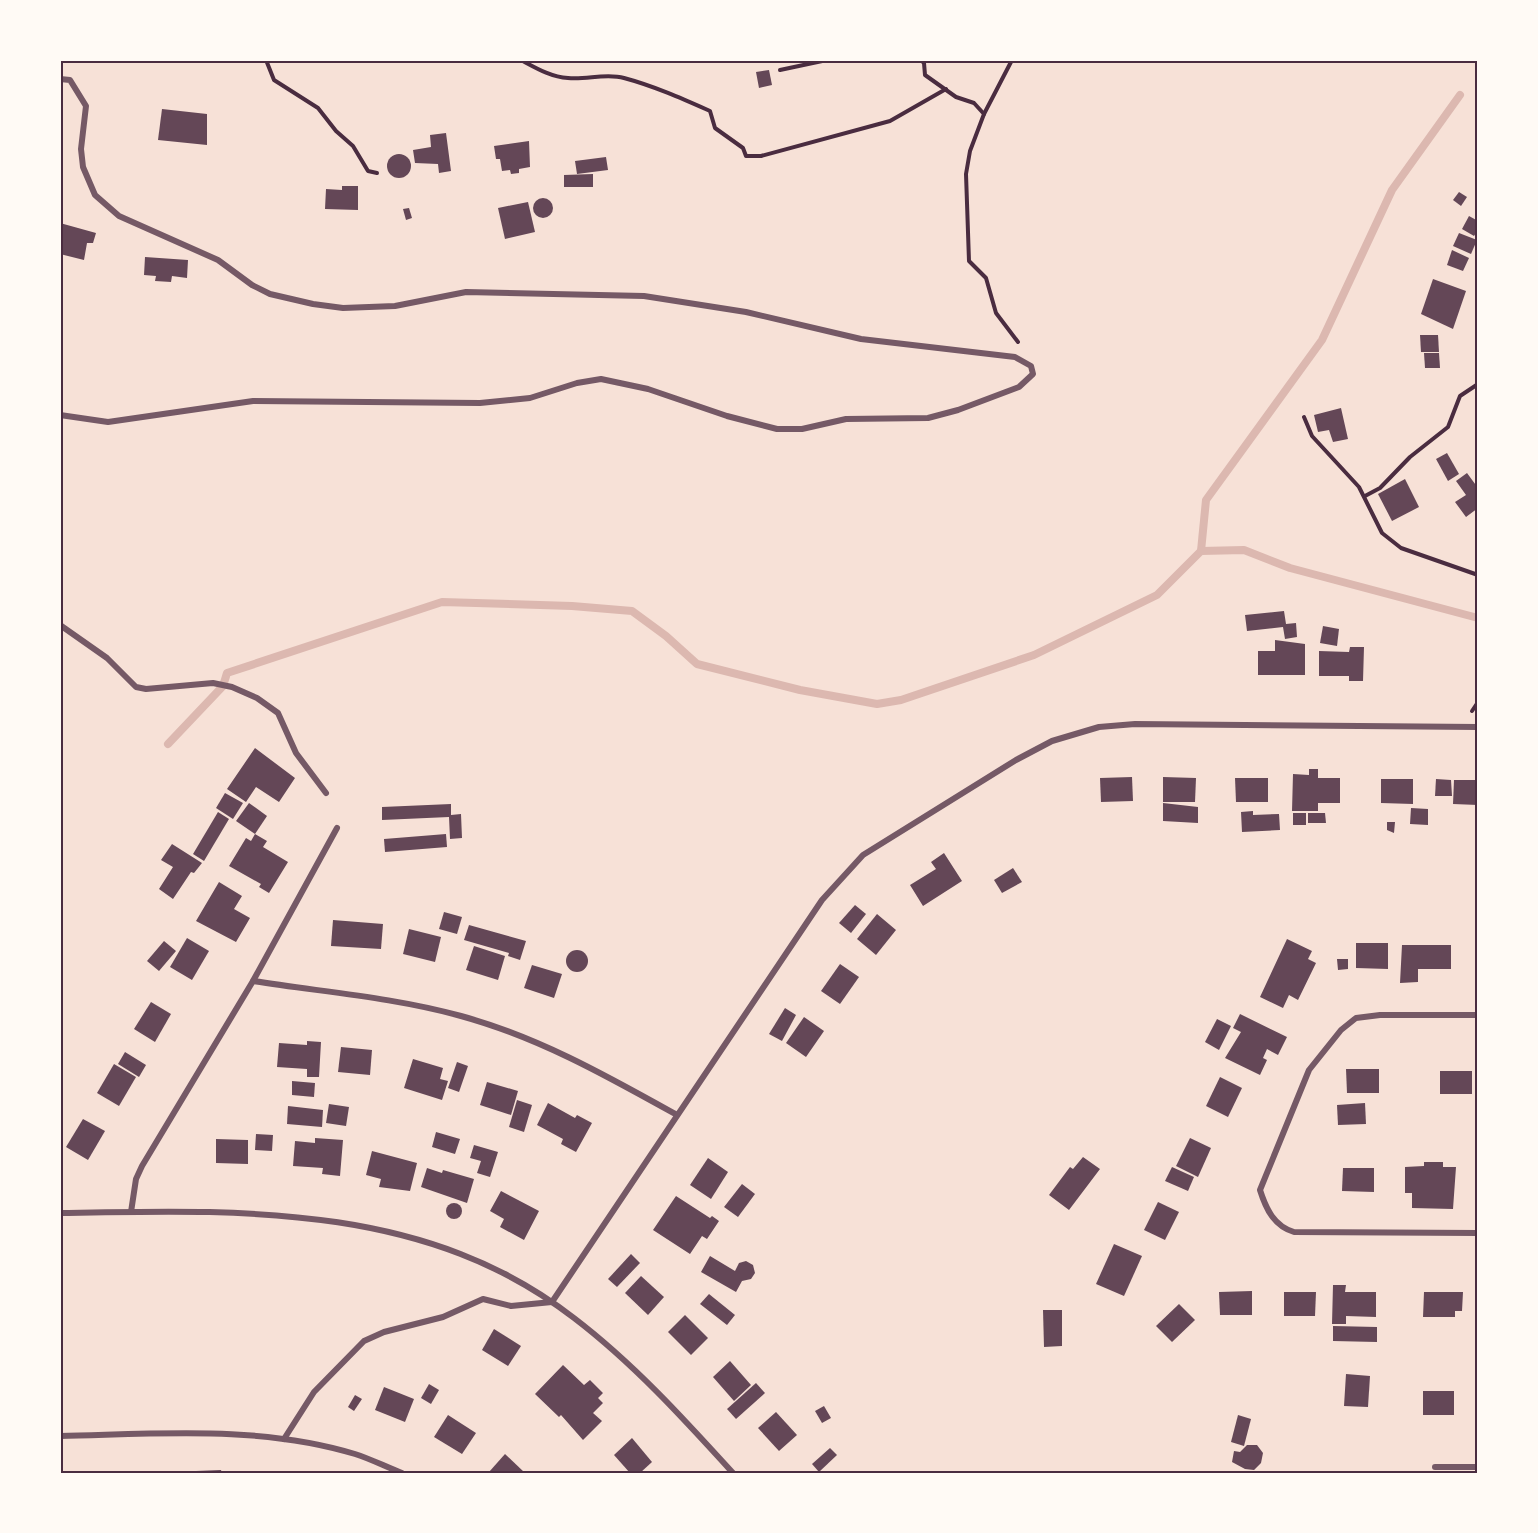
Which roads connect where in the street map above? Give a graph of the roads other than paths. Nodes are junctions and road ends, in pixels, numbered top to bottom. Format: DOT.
graph roads {
  1 [pos="60,79"];
  2 [pos="60,415"];
  3 [pos="60,625"];
  4 [pos="1478,727"];
  5 [pos="326,793"];
  6 [pos="337,828"];
  7 [pos="253,981"];
  8 [pos="1478,1015"];
  9 [pos="677,1115"];
  10 [pos="131,1212"];
  11 [pos="60,1213"];
  12 [pos="1478,1233"];
  13 [pos="552,1302"];
  14 [pos="60,1436"];
  15 [pos="284,1439"];
  16 [pos="1435,1467"];
  17 [pos="1478,1467"];
  18 [pos="402,1473"];
  19 [pos="733,1473"];
  1 -- 2 [label="street"];
  3 -- 5 [label="street"];
  4 -- 9 [label="street"];
  6 -- 7 [label="street"];
  7 -- 9 [label="street"];
  7 -- 10 [label="street"];
  8 -- 12 [label="street"];
  9 -- 13 [label="street"];
  10 -- 11 [label="street"];
  10 -- 13 [label="street"];
  13 -- 15 [label="street"];
  13 -- 19 [label="street"];
  14 -- 15 [label="street"];
  15 -- 18 [label="street"];
  16 -- 17 [label="street"];
}
